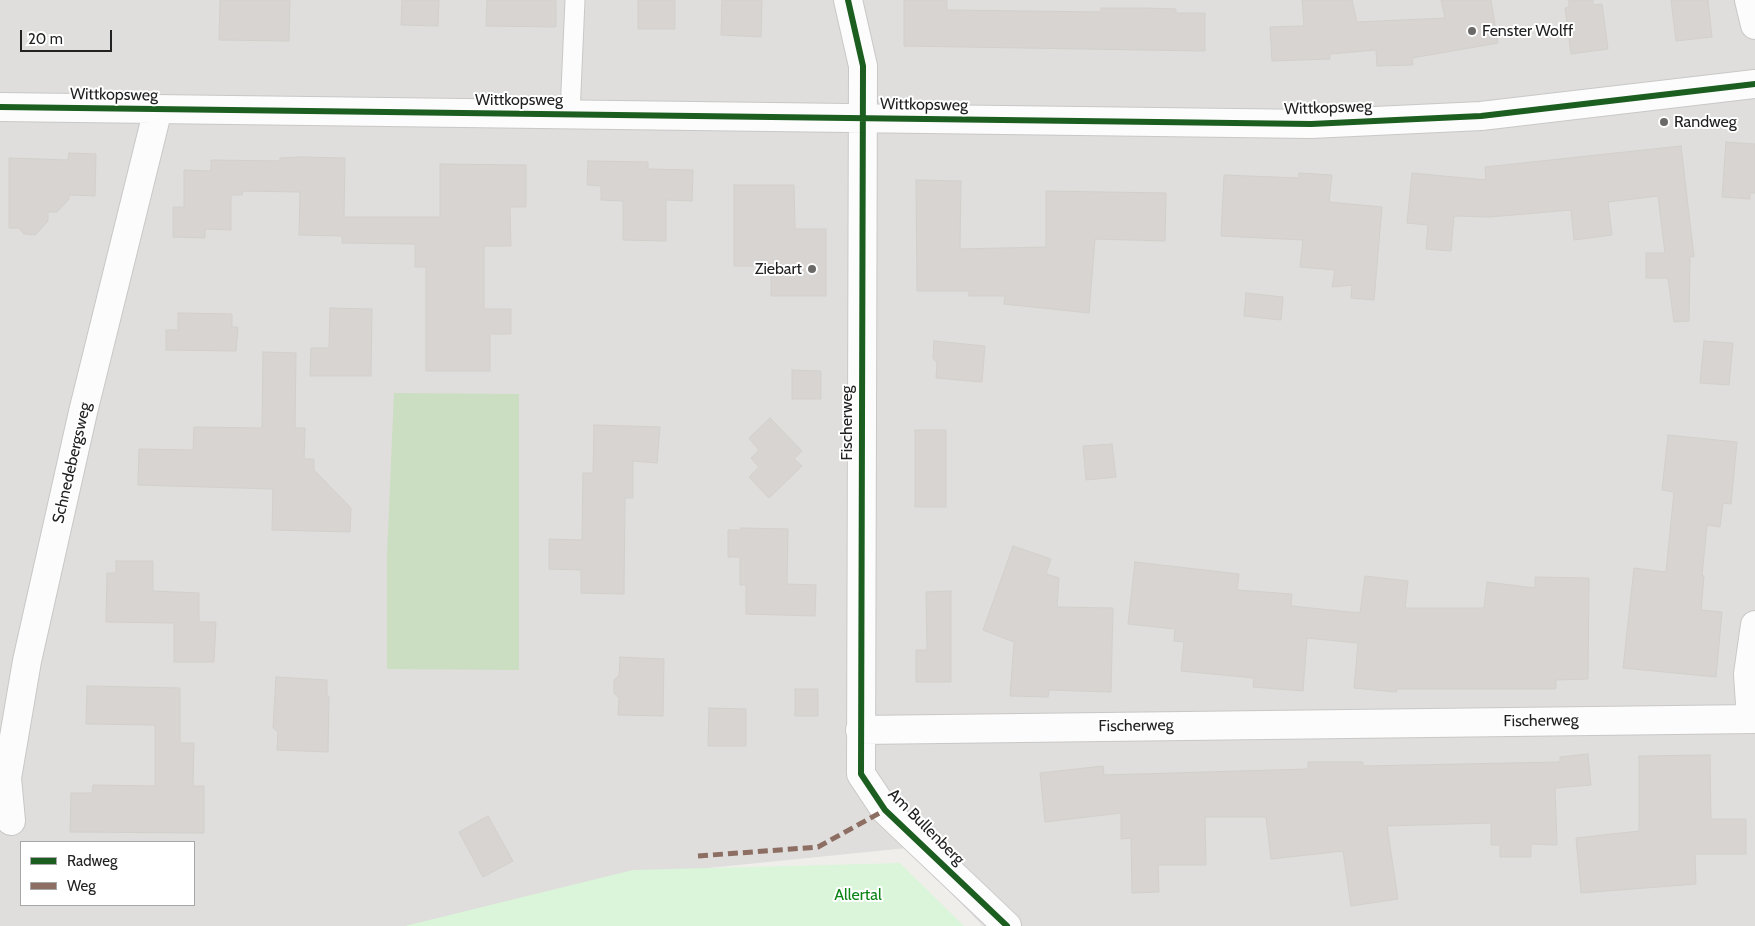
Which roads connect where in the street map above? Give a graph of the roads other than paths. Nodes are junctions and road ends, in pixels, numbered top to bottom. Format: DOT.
graph roads {
  1 [pos="575,0"];
  2 [pos="848,0"];
  3 [pos="1749,0"];
  4 [pos="1755,25"];
  5 [pos="1755,84"];
  6 [pos="0,107"];
  7 [pos="158,109"];
  8 [pos="570,114"];
  9 [pos="862,117"];
  10 [pos="1755,625"];
  11 [pos="1753,719"];
  12 [pos="860,730"];
  13 [pos="11,821"];
  14 [pos="1007,926"];
  1 -- 8 [label="lane"];
  2 -- 9 [label="street, Fischerweg"];
  3 -- 4 [label="street"];
  5 -- 9 [label="street, Wittkopsweg"];
  6 -- 7 [label="street, Wittkopsweg"];
  7 -- 8 [label="street, Wittkopsweg"];
  7 -- 13 [label="street, Schnedebergsweg"];
  8 -- 9 [label="street, Wittkopsweg"];
  9 -- 12 [label="street, Fischerweg"];
  10 -- 11 [label="street"];
  11 -- 12 [label="street, Fischerweg"];
  12 -- 14 [label="street, Am Bullenberg"];
}
